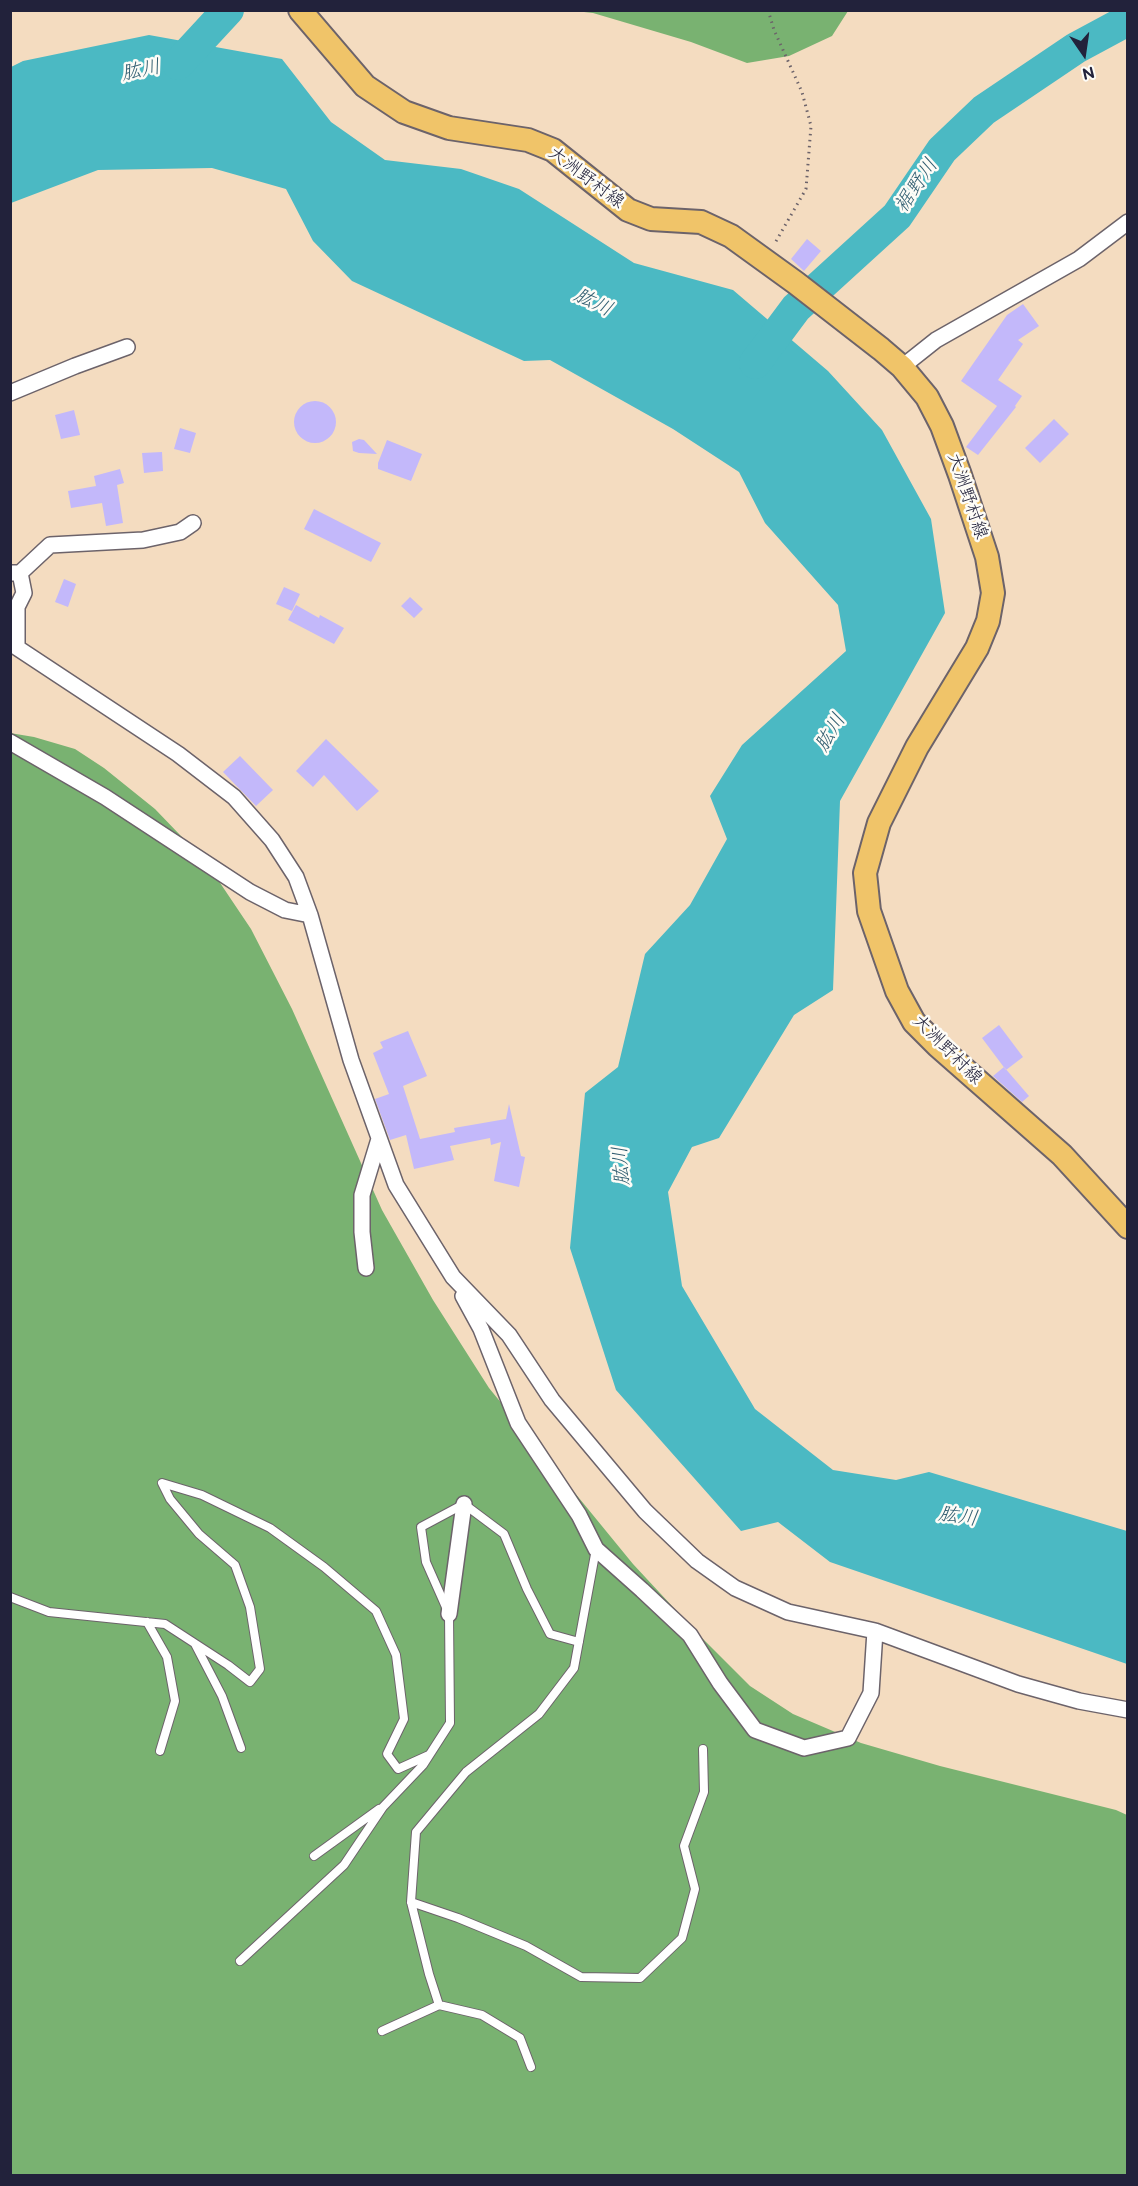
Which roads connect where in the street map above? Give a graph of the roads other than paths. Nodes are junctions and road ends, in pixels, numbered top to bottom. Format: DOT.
graph roads {
  1 [pos="300,10"];
  2 [pos="1128,222"];
  3 [pos="127,347"];
  4 [pos="902,367"];
  5 [pos="10,393"];
  6 [pos="193,523"];
  7 [pos="15,573"];
  8 [pos="14,645"];
  9 [pos="10,741"];
  10 [pos="310,915"];
  11 [pos="379,1140"];
  12 [pos="1128,1227"];
  13 [pos="366,1268"];
  14 [pos="453,1277"];
  15 [pos="464,1504"];
  16 [pos="596,1549"];
  17 [pos="10,1597"];
  18 [pos="449,1614"];
  19 [pos="147,1622"];
  20 [pos="875,1631"];
  21 [pos="579,1642"];
  22 [pos="195,1643"];
  23 [pos="1128,1710"];
  24 [pos="241,1748"];
  25 [pos="703,1749"];
  26 [pos="160,1751"];
  27 [pos="429,1755"];
  28 [pos="383,1807"];
  29 [pos="314,1856"];
  30 [pos="411,1902"];
  31 [pos="240,1961"];
  32 [pos="439,2006"];
  33 [pos="382,2031"];
  34 [pos="531,2067"];
  1 -- 4 [label="main road, 大洲野村線"];
  2 -- 4 [label="street"];
  3 -- 5 [label="street"];
  4 -- 12 [label="main road, 大洲野村線"];
  6 -- 7 [label="street"];
  7 -- 8 [label="street"];
  8 -- 10 [label="street"];
  9 -- 10 [label="street"];
  10 -- 11 [label="street"];
  11 -- 13 [label="street"];
  11 -- 14 [label="street"];
  14 -- 16 [label="street"];
  14 -- 20 [label="street"];
  15 -- 18 [label="street"];
  15 -- 18 [label="lane"];
  15 -- 21 [label="lane"];
  16 -- 20 [label="street"];
  16 -- 21 [label="lane"];
  17 -- 19 [label="lane"];
  18 -- 27 [label="lane"];
  19 -- 22 [label="lane"];
  19 -- 26 [label="lane"];
  20 -- 23 [label="street"];
  21 -- 30 [label="lane"];
  22 -- 24 [label="lane"];
  22 -- 27 [label="lane"];
  25 -- 30 [label="lane"];
  27 -- 28 [label="lane"];
  28 -- 29 [label="lane"];
  28 -- 31 [label="lane"];
  30 -- 32 [label="lane"];
  32 -- 33 [label="lane"];
  32 -- 34 [label="lane"];
}
